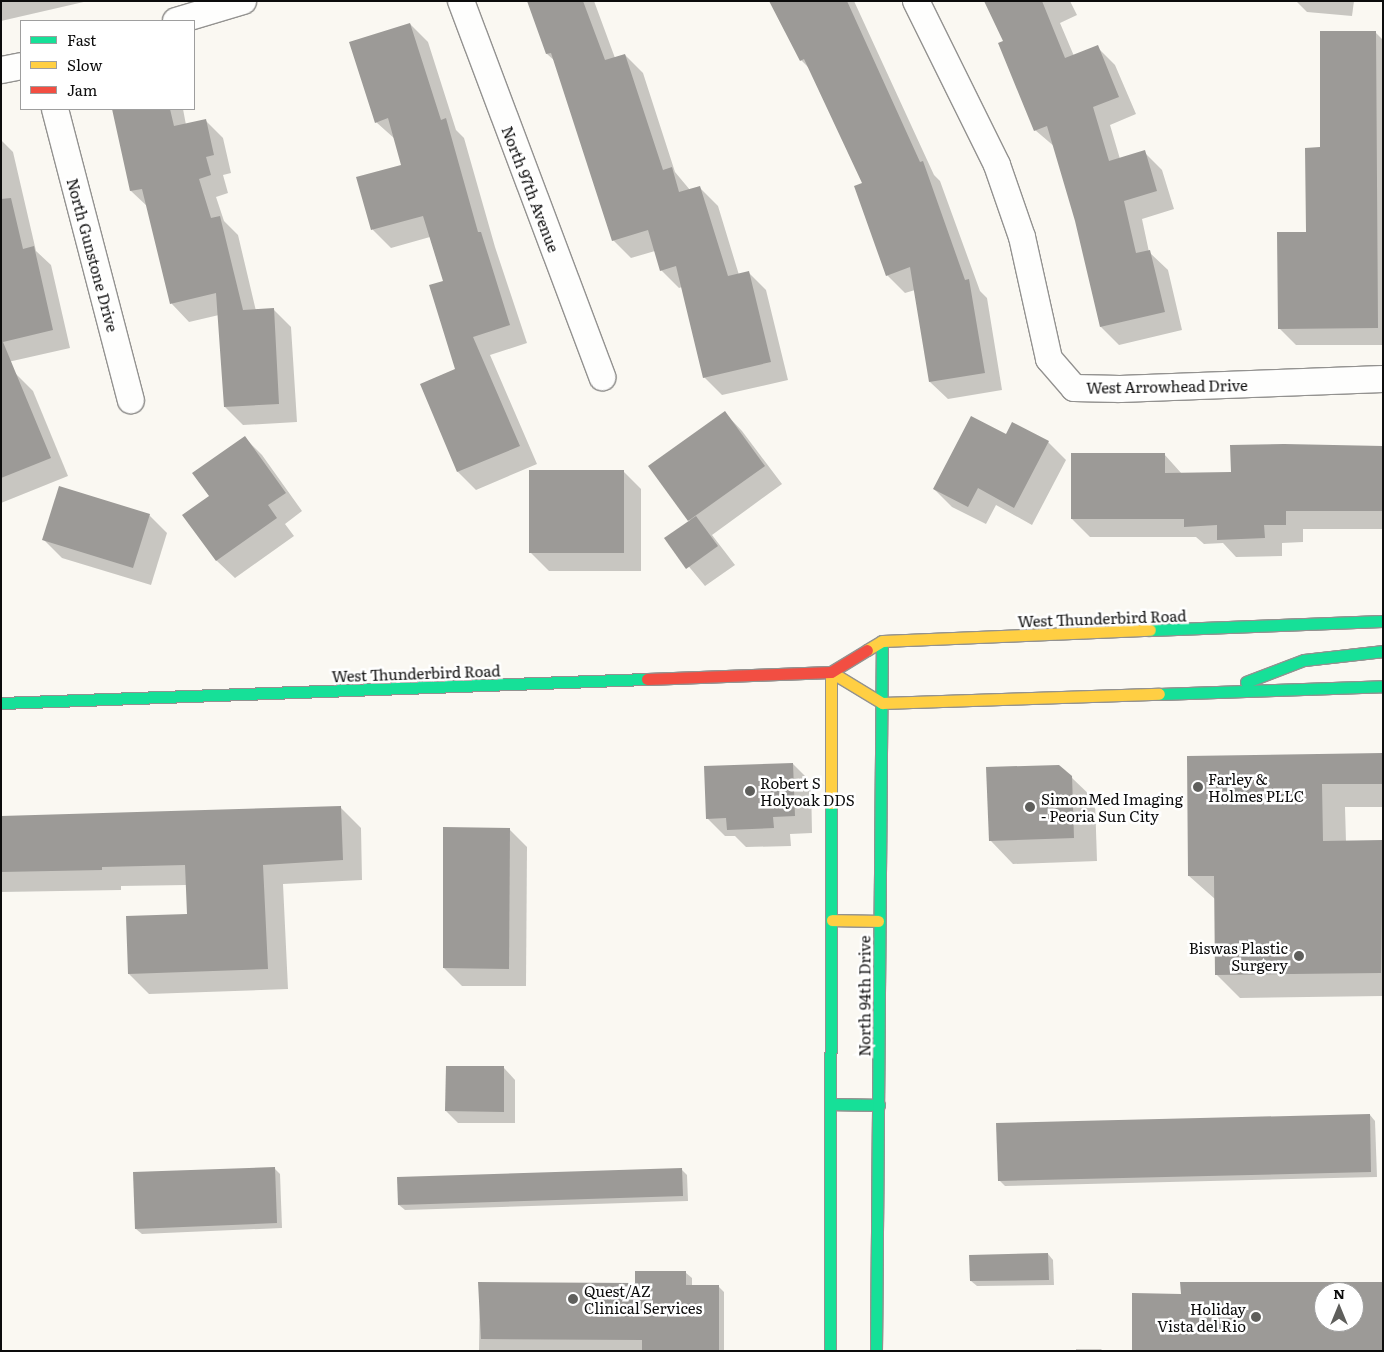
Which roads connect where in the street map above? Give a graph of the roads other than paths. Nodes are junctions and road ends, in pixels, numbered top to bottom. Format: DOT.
graph roads {
  1 [pos="243,1"];
  2 [pos="461,1"];
  3 [pos="916,1"];
  4 [pos="179,20"];
  5 [pos="20,66"];
  6 [pos="1,70"];
  7 [pos="55,110"];
  8 [pos="602,377"];
  9 [pos="1383,379"];
  10 [pos="131,400"];
  11 [pos="1383,621"];
  12 [pos="882,641"];
  13 [pos="1383,651"];
  14 [pos="831,672"];
  15 [pos="1383,686"];
  16 [pos="1226,690"];
  17 [pos="1,703"];
  18 [pos="882,703"];
  19 [pos="832,920"];
  20 [pos="878,920"];
  21 [pos="832,1104"];
  22 [pos="879,1104"];
  23 [pos="830,1351"];
  24 [pos="876,1351"];
  1 -- 4 [label="street"];
  2 -- 8 [label="street, North 97th Avenue"];
  3 -- 9 [label="street, West Arrowhead Drive"];
  5 -- 6 [label="street"];
  7 -- 10 [label="street, North Gunstone Drive"];
  11 -- 12 [label="main road, West Thunderbird Road"];
  12 -- 14 [label="main road, West Thunderbird Road"];
  12 -- 18 [label="main road, North 94th Drive"];
  13 -- 16 [label="main road"];
  14 -- 17 [label="main road, West Thunderbird Road"];
  14 -- 18 [label="main road"];
  14 -- 19 [label="main road"];
  15 -- 16 [label="main road"];
  16 -- 18 [label="main road"];
  18 -- 20 [label="main road, North 94th Drive"];
  19 -- 20 [label="main road"];
  19 -- 21 [label="main road"];
  20 -- 22 [label="main road, North 94th Drive"];
  21 -- 22 [label="main road"];
  21 -- 23 [label="main road"];
  22 -- 24 [label="main road, North 94th Drive"];
}
